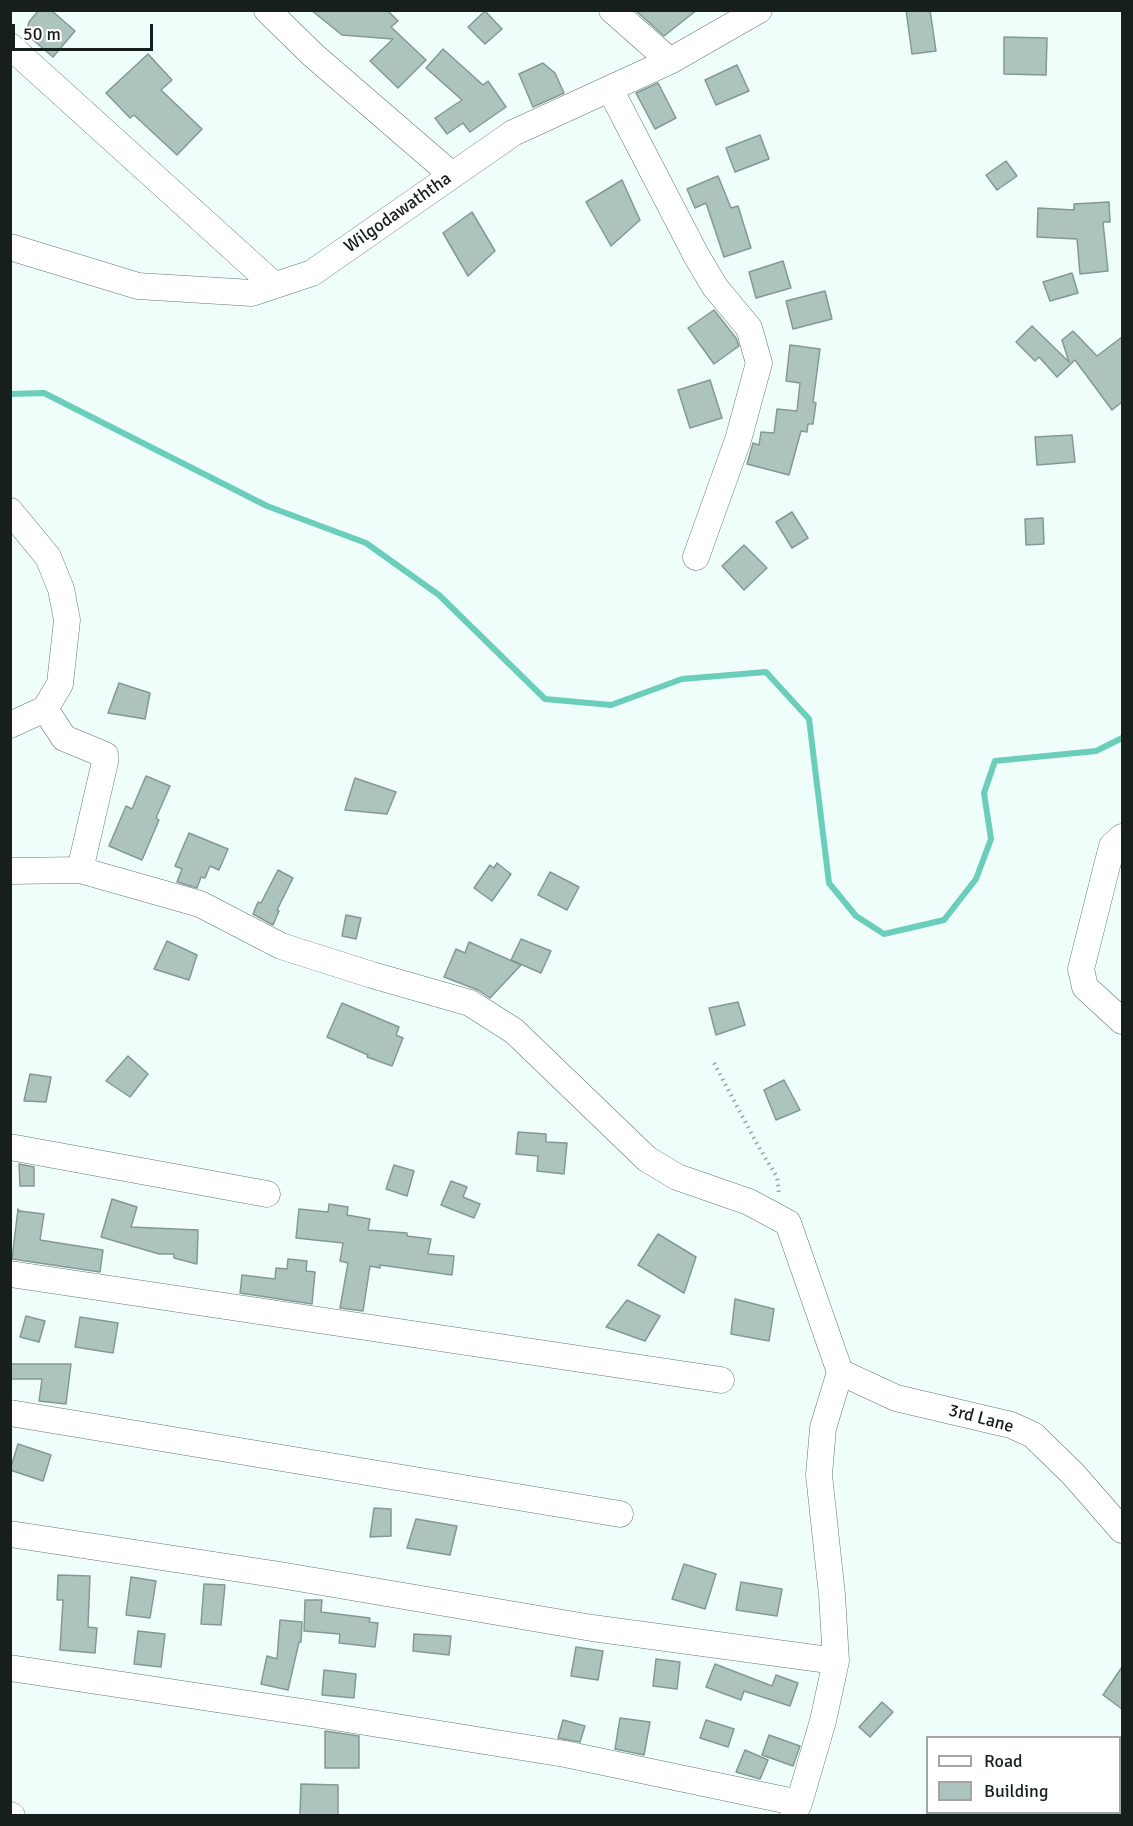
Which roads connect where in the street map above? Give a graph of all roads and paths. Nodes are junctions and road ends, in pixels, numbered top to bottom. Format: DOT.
graph roads {
  1 [pos="267,10"];
  2 [pos="612,10"];
  3 [pos="759,10"];
  4 [pos="10,46"];
  5 [pos="670,61"];
  6 [pos="610,89"];
  7 [pos="452,175"];
  8 [pos="10,247"];
  9 [pos="274,285"];
  10 [pos="10,511"];
  11 [pos="696,557"];
  12 [pos="45,710"];
  13 [pos="10,725"];
  14 [pos="1122,837"];
  15 [pos="80,870"];
  16 [pos="10,872"];
  17 [pos="1122,1021"];
  18 [pos="714,1063"];
  19 [pos="10,1147"];
  20 [pos="267,1194"];
  21 [pos="780,1198"];
  22 [pos="10,1274"];
  23 [pos="840,1372"];
  24 [pos="721,1380"];
  25 [pos="10,1413"];
  26 [pos="620,1514"];
  27 [pos="1122,1530"];
  28 [pos="10,1534"];
  29 [pos="836,1661"];
  30 [pos="10,1668"];
  31 [pos="796,1809"];
  1 -- 7 [label="street"];
  2 -- 5 [label="street"];
  3 -- 5 [label="street, Wilgodawaththa"];
  4 -- 9 [label="street"];
  5 -- 6 [label="street, Wilgodawaththa"];
  6 -- 7 [label="street, Wilgodawaththa"];
  6 -- 11 [label="street"];
  7 -- 9 [label="street, Wilgodawaththa"];
  8 -- 9 [label="street, Wilgodawaththa"];
  10 -- 12 [label="street"];
  12 -- 13 [label="street"];
  12 -- 15 [label="street"];
  14 -- 17 [label="street"];
  15 -- 16 [label="street"];
  15 -- 23 [label="street"];
  18 -- 21 [label="path"];
  19 -- 20 [label="street"];
  22 -- 24 [label="street"];
  23 -- 27 [label="street, 3rd Lane"];
  23 -- 29 [label="street"];
  25 -- 26 [label="street"];
  28 -- 29 [label="street"];
  29 -- 31 [label="street"];
  30 -- 31 [label="street"];
}
